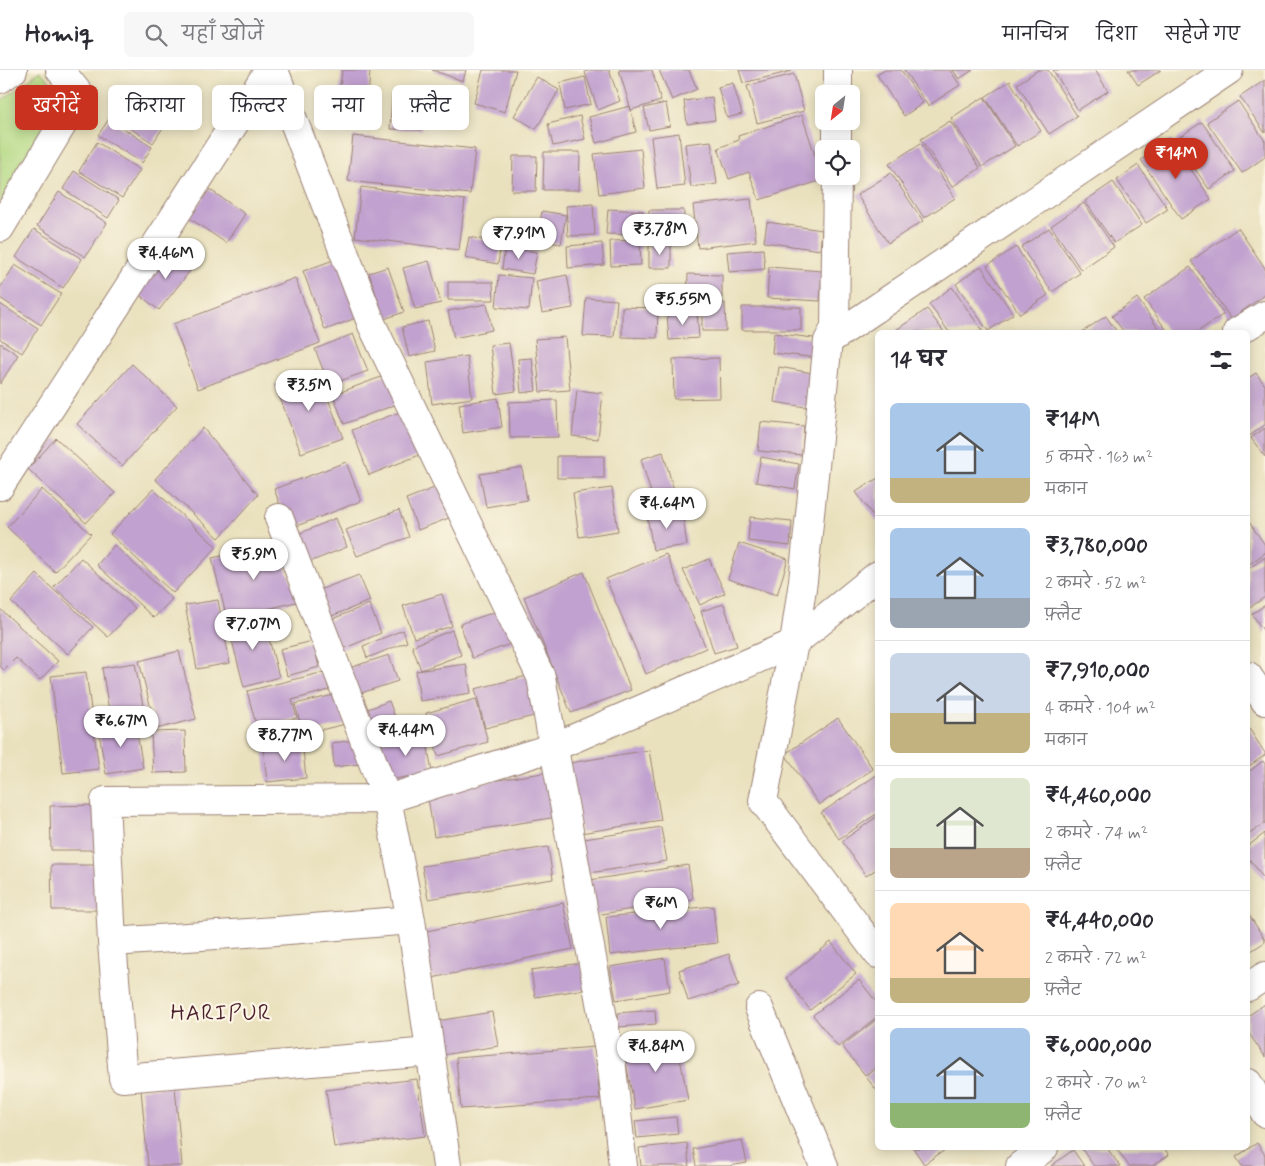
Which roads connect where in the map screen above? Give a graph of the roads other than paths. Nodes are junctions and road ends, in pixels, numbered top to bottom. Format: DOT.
graph roads {
  1 [pos="13,70"];
  2 [pos="60,70"];
  3 [pos="269,70"];
  4 [pos="274,70"];
  5 [pos="838,70"];
  6 [pos="1229,70"];
  7 [pos="0,79"];
  8 [pos="838,85"];
  9 [pos="837,185"];
  10 [pos="0,228"];
  11 [pos="828,342"];
  12 [pos="0,486"];
  13 [pos="279,518"];
  14 [pos="875,577"];
  15 [pos="794,644"];
  16 [pos="1250,679"];
  17 [pos="1265,701"];
  18 [pos="554,746"];
  19 [pos="387,799"];
  20 [pos="411,920"];
  21 [pos="112,942"];
  22 [pos="875,950"];
  23 [pos="1265,976"];
  24 [pos="1250,986"];
  25 [pos="759,1008"];
  26 [pos="430,1052"];
  27 [pos="1250,1087"];
  28 [pos="1265,1113"];
  29 [pos="447,1166"];
  30 [pos="624,1166"];
  31 [pos="824,1166"];
  1 -- 7 [label="street"];
  2 -- 10 [label="street"];
  3 -- 12 [label="street"];
  4 -- 18 [label="street"];
  5 -- 8 [label="street"];
  6 -- 11 [label="street"];
  9 -- 11 [label="street"];
  11 -- 15 [label="street"];
  13 -- 19 [label="street"];
  14 -- 15 [label="street"];
  15 -- 18 [label="street"];
  15 -- 22 [label="street"];
  16 -- 17 [label="street"];
  18 -- 19 [label="street"];
  18 -- 30 [label="street"];
  19 -- 20 [label="street"];
  19 -- 21 [label="street"];
  20 -- 21 [label="street"];
  20 -- 26 [label="street"];
  21 -- 26 [label="street"];
  23 -- 24 [label="street"];
  25 -- 31 [label="street"];
  26 -- 29 [label="street"];
  27 -- 28 [label="street"];
}
